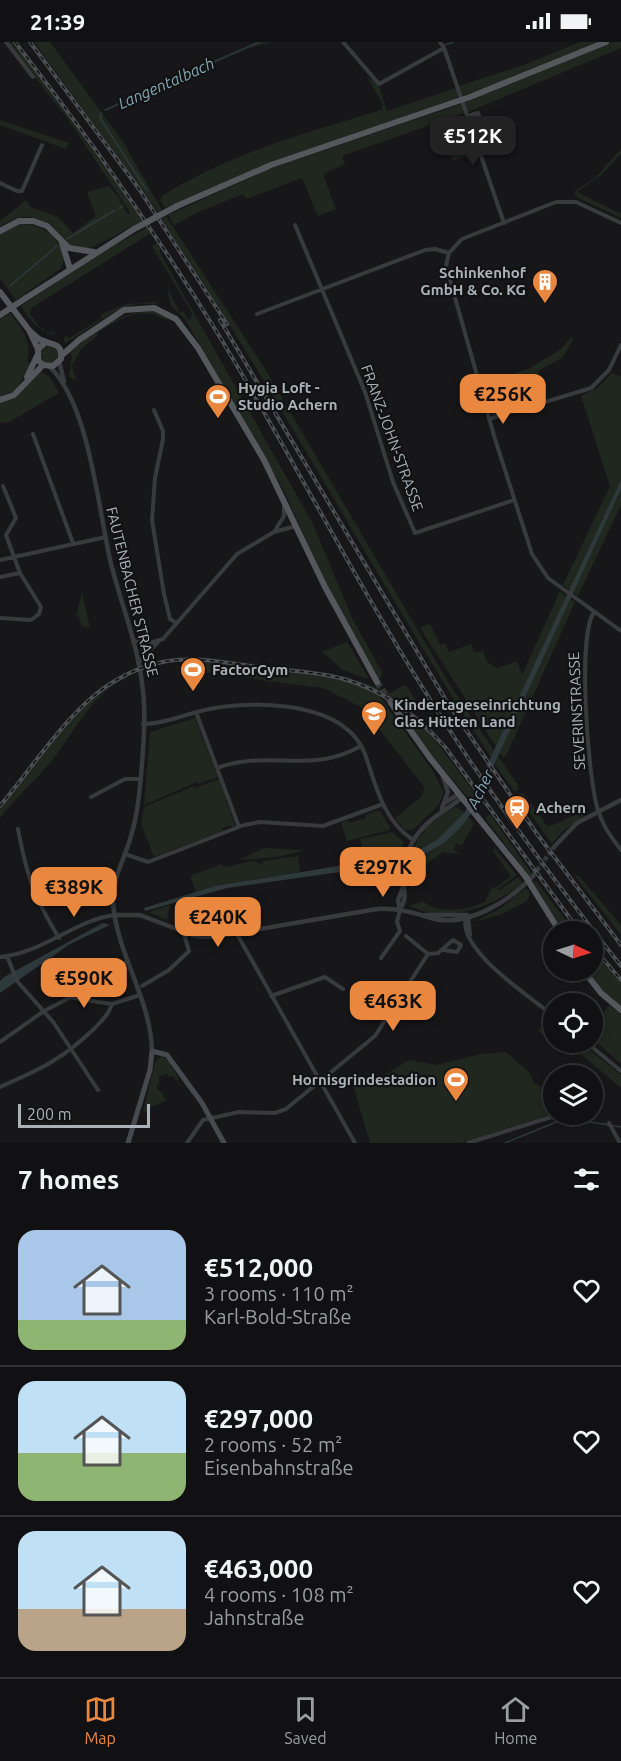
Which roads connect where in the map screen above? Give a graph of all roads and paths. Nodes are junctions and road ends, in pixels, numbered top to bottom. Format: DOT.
graph roads {
  1 [pos="6,42"];
  2 [pos="343,42"];
  3 [pos="440,42"];
  4 [pos="606,42"];
  5 [pos="444,48"];
  6 [pos="33,77"];
  7 [pos="468,116"];
  8 [pos="474,136"];
  9 [pos="42,145"];
  10 [pos="0,183"];
  11 [pos="504,223"];
  12 [pos="621,223"];
  13 [pos="295,225"];
  14 [pos="0,231"];
  15 [pos="61,240"];
  16 [pos="69,248"];
  17 [pos="95,252"];
  18 [pos="449,253"];
  19 [pos="76,264"];
  20 [pos="70,269"];
  21 [pos="321,289"];
  22 [pos="0,292"];
  23 [pos="258,314"];
  24 [pos="0,315"];
  25 [pos="29,330"];
  26 [pos="79,340"];
  27 [pos="46,342"];
  28 [pos="621,345"];
  29 [pos="58,346"];
  30 [pos="37,353"];
  31 [pos="60,359"];
  32 [pos="46,366"];
  33 [pos="26,380"];
  34 [pos="64,384"];
  35 [pos="0,400"];
  36 [pos="154,410"];
  37 [pos="489,419"];
  38 [pos="33,434"];
  39 [pos="3,486"];
  40 [pos="283,498"];
  41 [pos="514,500"];
  42 [pos="295,523"];
  43 [pos="281,524"];
  44 [pos="274,532"];
  45 [pos="106,537"];
  46 [pos="73,543"];
  47 [pos="14,558"];
  48 [pos="0,560"];
  49 [pos="20,573"];
  50 [pos="0,577"];
  51 [pos="594,612"];
  52 [pos="0,618"];
  53 [pos="176,623"];
  54 [pos="621,631"];
  55 [pos="132,640"];
  56 [pos="158,642"];
  57 [pos="138,663"];
  58 [pos="377,682"];
  59 [pos="391,703"];
  60 [pos="196,712"];
  61 [pos="143,724"];
  62 [pos="361,746"];
  63 [pos="217,768"];
  64 [pos="442,772"];
  65 [pos="141,779"];
  66 [pos="460,796"];
  67 [pos="91,797"];
  68 [pos="621,800"];
  69 [pos="446,802"];
  70 [pos="382,804"];
  71 [pos="441,810"];
  72 [pos="598,811"];
  73 [pos="239,827"];
  74 [pos="18,830"];
  75 [pos="413,840"];
  76 [pos="554,847"];
  77 [pos="621,850"];
  78 [pos="125,854"];
  79 [pos="533,876"];
  80 [pos="400,909"];
  81 [pos="116,915"];
  82 [pos="467,915"];
  83 [pos="553,921"];
  84 [pos="187,933"];
  85 [pos="237,934"];
  86 [pos="406,936"];
  87 [pos="59,938"];
  88 [pos="443,950"];
  89 [pos="428,954"];
  90 [pos="6,956"];
  91 [pos="0,957"];
  92 [pos="381,958"];
  93 [pos="129,961"];
  94 [pos="592,981"];
  95 [pos="142,986"];
  96 [pos="343,989"];
  97 [pos="77,993"];
  98 [pos="140,995"];
  99 [pos="271,996"];
  100 [pos="71,997"];
  101 [pos="79,999"];
  102 [pos="112,1004"];
  103 [pos="543,1007"];
  104 [pos="621,1010"];
  105 [pos="44,1011"];
  106 [pos="0,1042"];
  107 [pos="73,1050"];
  108 [pos="152,1051"];
  109 [pos="599,1053"];
  110 [pos="621,1071"];
  111 [pos="321,1083"];
  112 [pos="0,1087"];
  113 [pos="98,1090"];
  114 [pos="210,1118"];
  115 [pos="543,1120"];
  116 [pos="609,1123"];
  117 [pos="128,1143"];
  118 [pos="187,1143"];
  119 [pos="224,1143"];
  120 [pos="356,1143"];
  121 [pos="468,1143"];
  122 [pos="620,1143"];
  1 -- 6 [label="street"];
  2 -- 5 [label="street"];
  3 -- 5 [label="street"];
  4 -- 17 [label="main road, bridge"];
  5 -- 7 [label="street"];
  7 -- 8 [label="street"];
  7 -- 8 [label="street"];
  8 -- 11 [label="street"];
  9 -- 10 [label="street"];
  11 -- 12 [label="street"];
  11 -- 18 [label="street"];
  13 -- 21 [label="street, FRANZ-JOHN-STRASSE"];
  14 -- 15 [label="main road"];
  15 -- 16 [label="main road"];
  15 -- 20 [label="main road"];
  16 -- 17 [label="main road"];
  16 -- 19 [label="main road"];
  17 -- 19 [label="main road"];
  18 -- 21 [label="street"];
  18 -- 37 [label="street"];
  19 -- 20 [label="main road"];
  20 -- 24 [label="main road, bridge"];
  21 -- 23 [label="street"];
  21 -- 41 [label="street, FRANZ-JOHN-STRASSE"];
  22 -- 25 [label="main road"];
  25 -- 27 [label="main road"];
  25 -- 30 [label="main road"];
  26 -- 29 [label="main road"];
  26 -- 31 [label="main road"];
  26 -- 40 [label="main road"];
  27 -- 29 [label="main road"];
  27 -- 30 [label="main road"];
  28 -- 37 [label="street"];
  29 -- 31 [label="main road"];
  30 -- 32 [label="main road"];
  30 -- 33 [label="main road"];
  31 -- 32 [label="main road"];
  31 -- 34 [label="street, FAUTENBACHER STRASSE"];
  32 -- 33 [label="main road"];
  32 -- 34 [label="street, FAUTENBACHER STRASSE"];
  33 -- 35 [label="main road"];
  34 -- 45 [label="street, FAUTENBACHER STRASSE"];
  36 -- 53 [label="street"];
  37 -- 41 [label="street"];
  38 -- 46 [label="street"];
  39 -- 47 [label="street"];
  40 -- 42 [label="main road"];
  40 -- 43 [label="street"];
  41 -- 51 [label="street"];
  42 -- 43 [label="street"];
  42 -- 44 [label="street"];
  42 -- 58 [label="main road"];
  43 -- 44 [label="street"];
  44 -- 53 [label="street"];
  45 -- 46 [label="street"];
  45 -- 55 [label="street, FAUTENBACHER STRASSE"];
  46 -- 47 [label="street"];
  47 -- 48 [label="street"];
  47 -- 49 [label="street"];
  49 -- 50 [label="street"];
  49 -- 52 [label="street"];
  51 -- 54 [label="street"];
  51 -- 72 [label="street, SEVERINSTRASSE"];
  53 -- 56 [label="street"];
  55 -- 56 [label="street"];
  55 -- 57 [label="street, FAUTENBACHER STRASSE"];
  56 -- 57 [label="street"];
  57 -- 61 [label="street, FAUTENBACHER STRASSE"];
  59 -- 64 [label="main road"];
  60 -- 61 [label="street"];
  60 -- 62 [label="street"];
  60 -- 63 [label="street"];
  61 -- 65 [label="street, FAUTENBACHER STRASSE"];
  62 -- 63 [label="street"];
  62 -- 70 [label="street"];
  63 -- 73 [label="street"];
  64 -- 66 [label="main road"];
  64 -- 69 [label="street"];
  65 -- 67 [label="street"];
  65 -- 78 [label="street, FAUTENBACHER STRASSE"];
  66 -- 69 [label="street"];
  66 -- 71 [label="street"];
  66 -- 83 [label="main road, bridge"];
  68 -- 72 [label="street"];
  69 -- 71 [label="street"];
  70 -- 73 [label="street"];
  70 -- 75 [label="street"];
  71 -- 75 [label="street"];
  72 -- 76 [label="street"];
  72 -- 77 [label="street"];
  73 -- 78 [label="street"];
  74 -- 87 [label="street"];
  75 -- 80 [label="street"];
  78 -- 81 [label="street, FAUTENBACHER STRASSE"];
  79 -- 82 [label="street"];
  80 -- 82 [label="street"];
  80 -- 85 [label="street"];
  80 -- 92 [label="street"];
  81 -- 84 [label="street"];
  81 -- 87 [label="street"];
  81 -- 93 [label="street, FAUTENBACHER STRASSE"];
  82 -- 103 [label="street"];
  84 -- 85 [label="street"];
  84 -- 95 [label="street"];
  85 -- 99 [label="street"];
  86 -- 89 [label="street"];
  87 -- 90 [label="street"];
  88 -- 89 [label="street"];
  89 -- 111 [label="street"];
  90 -- 91 [label="street"];
  90 -- 105 [label="street"];
  93 -- 97 [label="street"];
  93 -- 98 [label="street, FAUTENBACHER STRASSE"];
  94 -- 104 [label="main road"];
  96 -- 99 [label="street"];
  97 -- 100 [label="street"];
  97 -- 101 [label="street"];
  98 -- 102 [label="street"];
  98 -- 108 [label="street, FAUTENBACHER STRASSE"];
  99 -- 111 [label="street"];
  100 -- 101 [label="street"];
  100 -- 105 [label="street"];
  101 -- 102 [label="street"];
  102 -- 107 [label="street"];
  105 -- 106 [label="street"];
  105 -- 107 [label="street"];
  107 -- 112 [label="street"];
  107 -- 113 [label="street"];
  108 -- 114 [label="main road"];
  108 -- 117 [label="main road"];
  109 -- 110 [label="street"];
  111 -- 114 [label="street"];
  111 -- 120 [label="street"];
  114 -- 118 [label="street"];
  114 -- 119 [label="main road"];
  115 -- 121 [label="street"];
  116 -- 122 [label="street"];
}
